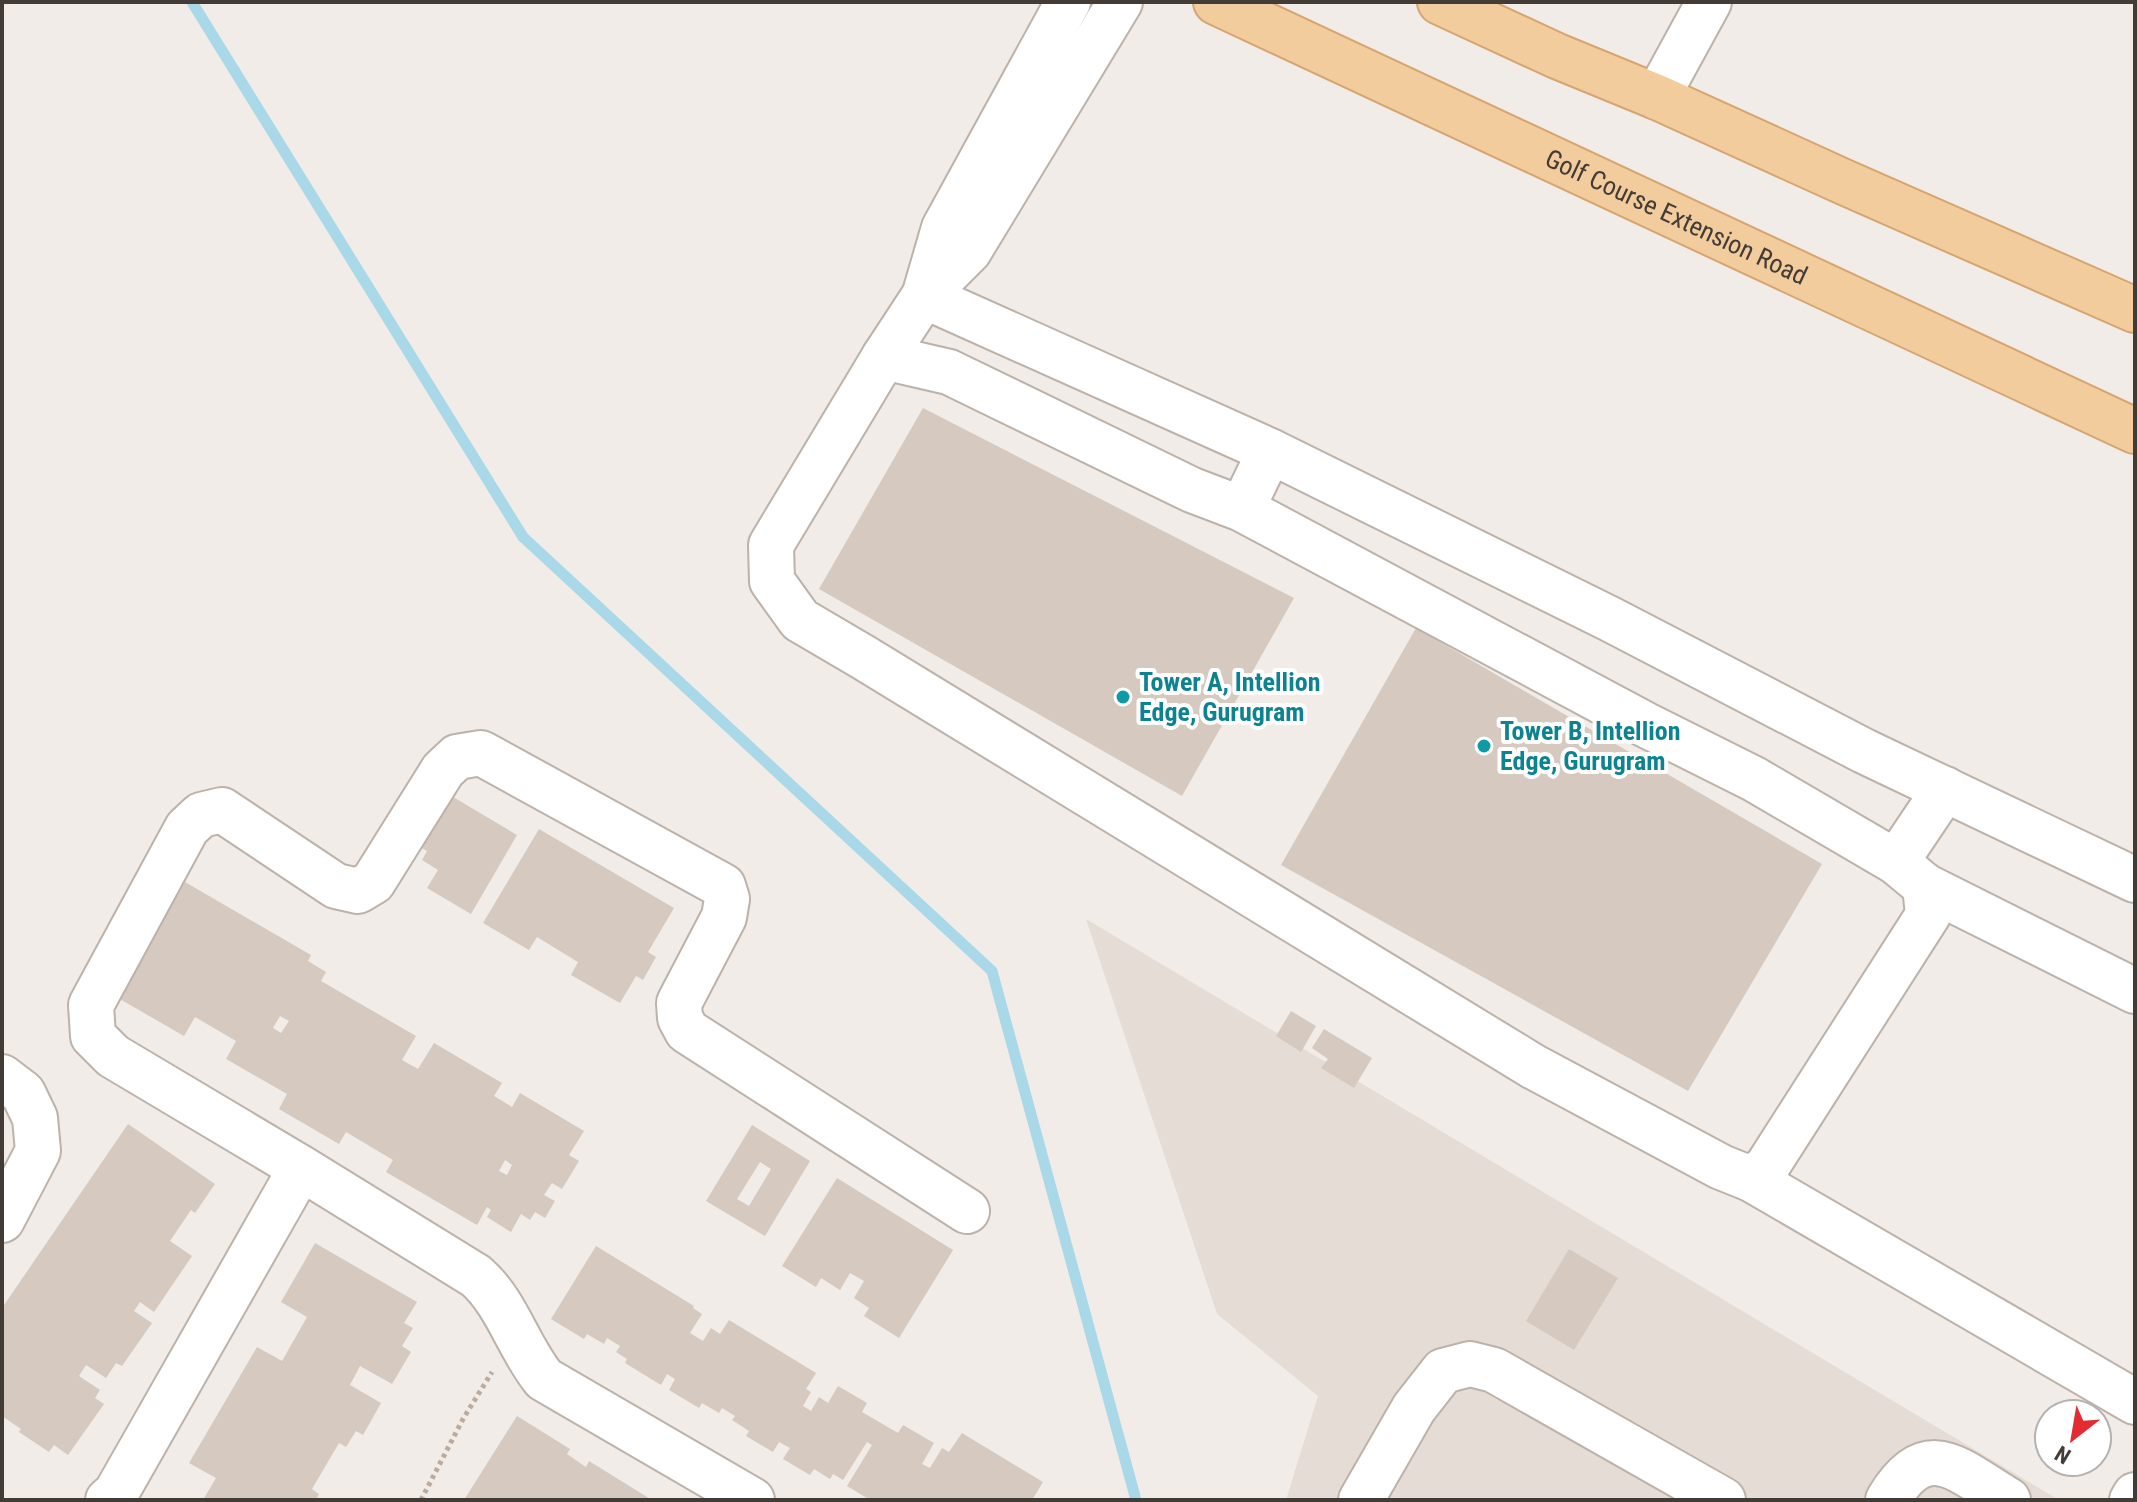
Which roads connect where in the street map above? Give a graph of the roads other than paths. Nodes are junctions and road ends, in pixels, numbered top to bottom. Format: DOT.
graph roads {
  1 [pos="1068,2"];
  2 [pos="1120,2"];
  3 [pos="1216,2"];
  4 [pos="1440,2"];
  5 [pos="1709,2"];
  6 [pos="1657,97"];
  7 [pos="924,296"];
  8 [pos="2135,310"];
  9 [pos="884,357"];
  10 [pos="2135,431"];
  11 [pos="1270,451"];
  12 [pos="1242,509"];
  13 [pos="1945,789"];
  14 [pos="1910,874"];
  15 [pos="2135,880"];
  16 [pos="2135,991"];
  17 [pos="2,1077"];
  18 [pos="301,1168"];
  19 [pos="1751,1179"];
  20 [pos="967,1211"];
  21 [pos="2,1220"];
  22 [pos="2135,1402"];
  23 [pos="108,1500"];
  24 [pos="752,1500"];
  25 [pos="1361,1500"];
  26 [pos="1723,1500"];
  27 [pos="1888,1500"];
  28 [pos="2008,1500"];
  1 -- 7 [label="street"];
  2 -- 7 [label="street"];
  3 -- 10 [label="main road, Golf Course Extension Road"];
  4 -- 6 [label="main road"];
  5 -- 6 [label="street"];
  6 -- 8 [label="main road"];
  7 -- 9 [label="street"];
  7 -- 11 [label="street"];
  9 -- 12 [label="street"];
  9 -- 19 [label="street"];
  11 -- 12 [label="street"];
  11 -- 13 [label="street"];
  12 -- 14 [label="street"];
  13 -- 14 [label="street"];
  13 -- 15 [label="street"];
  14 -- 16 [label="street"];
  14 -- 19 [label="street"];
  17 -- 21 [label="street"];
  18 -- 20 [label="street"];
  18 -- 23 [label="street"];
  18 -- 24 [label="street"];
  19 -- 22 [label="street"];
  25 -- 26 [label="street"];
  27 -- 28 [label="street"];
}
